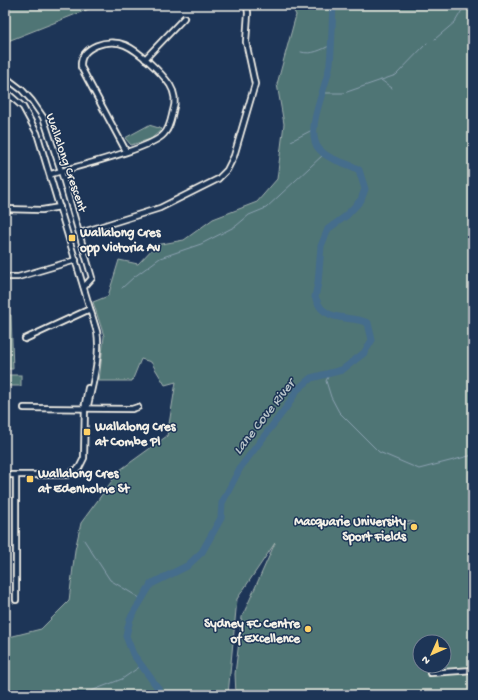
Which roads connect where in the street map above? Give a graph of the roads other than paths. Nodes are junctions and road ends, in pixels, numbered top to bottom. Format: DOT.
graph roads {
  1 [pos="247,5"];
  2 [pos="184,18"];
  3 [pos="145,60"];
  4 [pos="5,77"];
  5 [pos="5,91"];
  6 [pos="126,151"];
  7 [pos="61,171"];
  8 [pos="51,174"];
  9 [pos="60,207"];
  10 [pos="5,209"];
  11 [pos="80,233"];
  12 [pos="76,260"];
  13 [pos="5,277"];
  14 [pos="84,287"];
  15 [pos="90,309"];
  16 [pos="25,339"];
  17 [pos="138,407"];
  18 [pos="24,408"];
  19 [pos="86,408"];
  20 [pos="5,475"];
  21 [pos="16,475"];
  22 [pos="16,600"];
  23 [pos="473,670"];
  24 [pos="452,671"];
  1 -- 11 [label="street"];
  2 -- 3 [label="street"];
  3 -- 6 [label="street"];
  3 -- 6 [label="street"];
  4 -- 7 [label="street, Wallalong Crescent"];
  5 -- 8 [label="street, Wallalong Crescent"];
  6 -- 7 [label="street"];
  7 -- 8 [label="street"];
  7 -- 11 [label="street, Wallalong Crescent"];
  8 -- 9 [label="street, Wallalong Crescent"];
  9 -- 10 [label="street"];
  9 -- 12 [label="street, Wallalong Crescent"];
  11 -- 14 [label="street, Wallalong Crescent"];
  12 -- 13 [label="street"];
  12 -- 14 [label="street, Wallalong Crescent"];
  14 -- 15 [label="street, Wallalong Crescent"];
  15 -- 16 [label="street"];
  15 -- 19 [label="street, Wallalong Crescent"];
  17 -- 19 [label="street"];
  18 -- 19 [label="street"];
  19 -- 21 [label="street, Wallalong Crescent"];
  20 -- 21 [label="street, Wallalong Crescent"];
  21 -- 22 [label="street"];
  23 -- 24 [label="street"];
}
